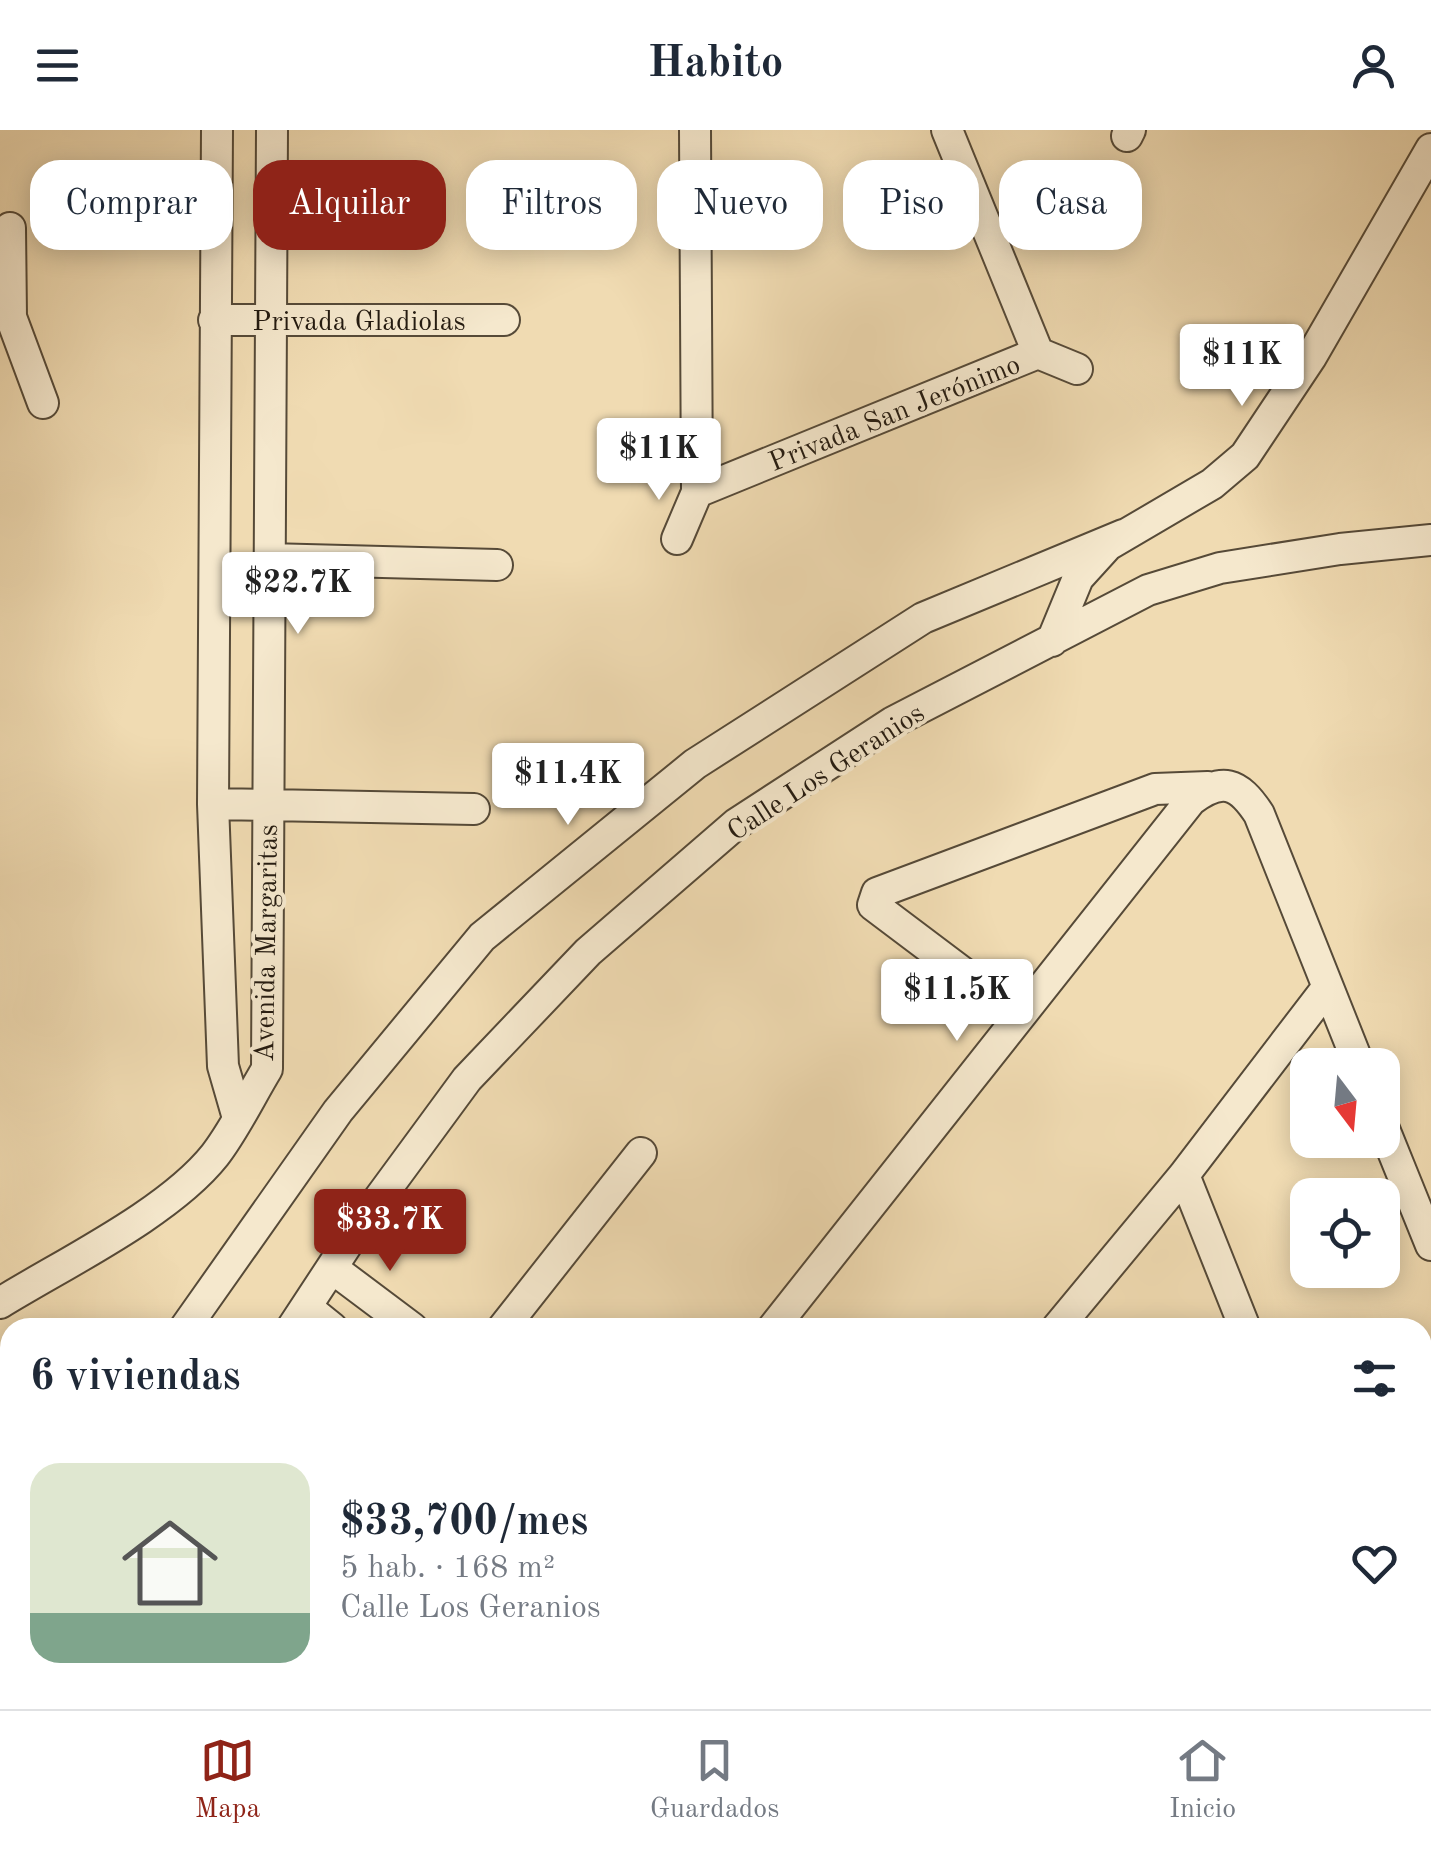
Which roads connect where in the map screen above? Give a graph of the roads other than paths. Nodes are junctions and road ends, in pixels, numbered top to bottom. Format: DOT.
graph roads {
  1 [pos="217,130"];
  2 [pos="272,130"];
  3 [pos="694,130"];
  4 [pos="946,130"];
  5 [pos="1431,150"];
  6 [pos="10,228"];
  7 [pos="5,316"];
  8 [pos="214,320"];
  9 [pos="270,320"];
  10 [pos="504,320"];
  11 [pos="1038,353"];
  12 [pos="1077,368"];
  13 [pos="44,403"];
  14 [pos="697,492"];
  15 [pos="1123,536"];
  16 [pos="676,538"];
  17 [pos="1431,540"];
  18 [pos="268,559"];
  19 [pos="497,564"];
  20 [pos="1052,640"];
  21 [pos="1208,787"];
  22 [pos="213,804"];
  23 [pos="267,805"];
  24 [pos="474,809"];
  25 [pos="1328,988"];
  26 [pos="1018,1015"];
  27 [pos="1351,1048"];
  28 [pos="238,1118"];
  29 [pos="640,1153"];
  30 [pos="1396,1158"];
  31 [pos="1184,1175"];
  32 [pos="1431,1245"];
  33 [pos="332,1268"];
  34 [pos="0,1303"];
  35 [pos="192,1318"];
  36 [pos="299,1318"];
  37 [pos="399,1318"];
  38 [pos="511,1318"];
  39 [pos="781,1318"];
  40 [pos="1066,1318"];
  41 [pos="1241,1318"];
  1 -- 8 [label="street, Avenida Margaritas"];
  2 -- 9 [label="street, Avenida Margaritas"];
  3 -- 14 [label="street"];
  4 -- 11 [label="street"];
  5 -- 15 [label="street"];
  6 -- 7 [label="street"];
  7 -- 13 [label="street"];
  8 -- 9 [label="street, Privada Gladiolas"];
  8 -- 22 [label="street, Avenida Margaritas"];
  9 -- 10 [label="street, Privada Gladiolas"];
  9 -- 18 [label="street, Avenida Margaritas"];
  11 -- 12 [label="street"];
  11 -- 14 [label="street, Privada San Jerónimo"];
  14 -- 16 [label="street"];
  15 -- 20 [label="street"];
  15 -- 35 [label="street"];
  17 -- 20 [label="street, Calle Los Geranios"];
  18 -- 19 [label="street"];
  18 -- 23 [label="street, Avenida Margaritas"];
  20 -- 33 [label="street, Calle Los Geranios"];
  21 -- 25 [label="street"];
  21 -- 26 [label="street"];
  21 -- 26 [label="street"];
  22 -- 23 [label="street"];
  22 -- 28 [label="street, Avenida Margaritas"];
  23 -- 24 [label="street"];
  23 -- 28 [label="street, Avenida Margaritas"];
  25 -- 27 [label="street"];
  25 -- 31 [label="street"];
  26 -- 39 [label="street"];
  28 -- 34 [label="street"];
  29 -- 38 [label="street"];
  30 -- 32 [label="street"];
  31 -- 40 [label="street"];
  31 -- 41 [label="street"];
  33 -- 36 [label="street, Calle Los Geranios"];
  33 -- 37 [label="street"];
}
